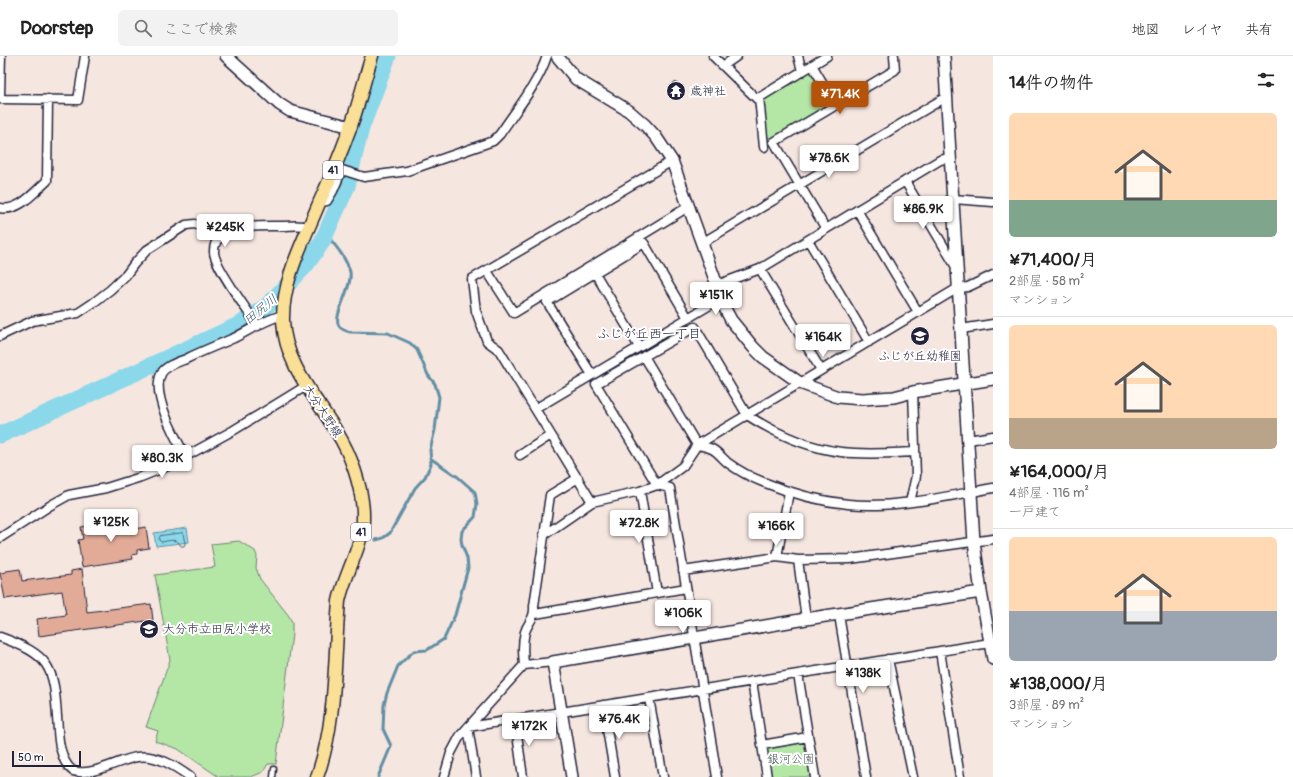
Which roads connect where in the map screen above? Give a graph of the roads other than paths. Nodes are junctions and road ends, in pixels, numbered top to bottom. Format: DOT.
graph roads {
  1 [pos="1,56"];
  2 [pos="85,56"];
  3 [pos="226,56"];
  4 [pos="372,56"];
  5 [pos="547,56"];
  6 [pos="557,56"];
  7 [pos="713,56"];
  8 [pos="737,56"];
  9 [pos="798,56"];
  10 [pos="827,56"];
  11 [pos="894,56"];
  12 [pos="944,56"];
  13 [pos="812,65"];
  14 [pos="722,66"];
  15 [pos="802,71"];
  16 [pos="0,95"];
  17 [pos="759,97"];
  18 [pos="946,97"];
  19 [pos="0,99"];
  20 [pos="48,99"];
  21 [pos="836,105"];
  22 [pos="351,127"];
  23 [pos="764,147"];
  24 [pos="950,158"];
  25 [pos="672,161"];
  26 [pos="905,181"];
  27 [pos="800,185"];
  28 [pos="953,199"];
  29 [pos="320,202"];
  30 [pos="993,202"];
  31 [pos="688,207"];
  32 [pos="0,208"];
  33 [pos="857,210"];
  34 [pos="309,227"];
  35 [pos="826,229"];
  36 [pos="220,236"];
  37 [pos="808,240"];
  38 [pos="702,243"];
  39 [pos="760,269"];
  40 [pos="957,269"];
  41 [pos="487,271"];
  42 [pos="595,273"];
  43 [pos="993,275"];
  44 [pos="717,285"];
  45 [pos="958,288"];
  46 [pos="720,299"];
  47 [pos="918,312"];
  48 [pos="283,315"];
  49 [pos="688,318"];
  50 [pos="993,324"];
  51 [pos="258,326"];
  52 [pos="961,329"];
  53 [pos="0,336"];
  54 [pos="868,342"];
  55 [pos="639,347"];
  56 [pos="644,356"];
  57 [pos="821,370"];
  58 [pos="592,375"];
  59 [pos="993,379"];
  60 [pos="800,383"];
  61 [pos="964,384"];
  62 [pos="306,386"];
  63 [pos="913,392"];
  64 [pos="535,409"];
  65 [pos="747,415"];
  66 [pos="551,436"];
  67 [pos="993,436"];
  68 [pos="968,440"];
  69 [pos="697,445"];
  70 [pos="915,452"];
  71 [pos="520,455"];
  72 [pos="186,457"];
  73 [pos="578,478"];
  74 [pos="657,485"];
  75 [pos="993,488"];
  76 [pos="640,491"];
  77 [pos="789,492"];
  78 [pos="971,492"];
  79 [pos="592,502"];
  80 [pos="910,502"];
  81 [pos="544,535"];
  82 [pos="0,538"];
  83 [pos="993,539"];
  84 [pos="974,542"];
  85 [pos="777,557"];
  86 [pos="798,560"];
  87 [pos="683,571"];
  88 [pos="686,588"];
  89 [pos="981,592"];
  90 [pos="657,593"];
  91 [pos="535,614"];
  92 [pos="839,615"];
  93 [pos="806,619"];
  94 [pos="0,637"];
  95 [pos="694,639"];
  96 [pos="990,643"];
  97 [pos="940,651"];
  98 [pos="888,659"];
  99 [pos="993,659"];
  100 [pos="553,662"];
  101 [pos="524,664"];
  102 [pos="848,666"];
  103 [pos="798,674"];
  104 [pos="752,681"];
  105 [pos="702,689"];
  106 [pos="649,698"];
  107 [pos="603,705"];
  108 [pos="561,712"];
  109 [pos="515,720"];
  110 [pos="468,727"];
  111 [pos="808,737"];
  112 [pos="762,745"];
  113 [pos="274,769"];
  114 [pos="190,777"];
  115 [pos="273,777"];
  116 [pos="316,777"];
  117 [pos="444,777"];
  118 [pos="476,777"];
  119 [pos="522,777"];
  120 [pos="572,777"];
  121 [pos="615,777"];
  122 [pos="663,777"];
  123 [pos="717,777"];
  124 [pos="767,777"];
  125 [pos="815,777"];
  126 [pos="866,777"];
  127 [pos="913,777"];
  128 [pos="960,777"];
  1 -- 16 [label="street"];
  2 -- 20 [label="street"];
  3 -- 22 [label="street"];
  4 -- 22 [label="main road, 大分大野線 / 41"];
  5 -- 29 [label="street"];
  6 -- 25 [label="street"];
  7 -- 14 [label="street"];
  8 -- 14 [label="street"];
  9 -- 15 [label="street"];
  10 -- 13 [label="street"];
  11 -- 21 [label="street"];
  12 -- 18 [label="street"];
  13 -- 15 [label="street"];
  13 -- 21 [label="street"];
  14 -- 17 [label="street"];
  15 -- 17 [label="street"];
  17 -- 23 [label="street"];
  18 -- 24 [label="street"];
  18 -- 27 [label="street"];
  19 -- 20 [label="street"];
  20 -- 32 [label="street"];
  21 -- 27 [label="street"];
  22 -- 29 [label="main road, 大分大野線 / 41"];
  24 -- 26 [label="street"];
  24 -- 28 [label="street"];
  25 -- 31 [label="street"];
  25 -- 41 [label="street"];
  26 -- 33 [label="street"];
  26 -- 40 [label="street"];
  27 -- 35 [label="street"];
  27 -- 38 [label="street"];
  28 -- 30 [label="street"];
  28 -- 40 [label="street"];
  29 -- 34 [label="main road, 大分大野線 / 41"];
  31 -- 38 [label="street"];
  31 -- 41 [label="street"];
  33 -- 35 [label="street"];
  33 -- 47 [label="street"];
  34 -- 36 [label="street"];
  34 -- 48 [label="main road, 大分大野線 / 41"];
  35 -- 37 [label="street"];
  36 -- 51 [label="street"];
  36 -- 53 [label="street"];
  37 -- 39 [label="street"];
  37 -- 54 [label="street"];
  38 -- 44 [label="street"];
  39 -- 44 [label="street"];
  39 -- 57 [label="street"];
  40 -- 45 [label="street"];
  41 -- 64 [label="street"];
  42 -- 49 [label="street"];
  42 -- 55 [label="street"];
  42 -- 58 [label="street"];
  43 -- 45 [label="street"];
  44 -- 46 [label="street"];
  45 -- 47 [label="street"];
  45 -- 52 [label="street"];
  46 -- 49 [label="street"];
  46 -- 60 [label="street"];
  47 -- 54 [label="street"];
  48 -- 51 [label="street"];
  48 -- 62 [label="main road, 大分大野線 / 41"];
  49 -- 55 [label="street"];
  50 -- 52 [label="street"];
  51 -- 72 [label="street"];
  52 -- 61 [label="street"];
  54 -- 57 [label="street"];
  55 -- 58 [label="street"];
  56 -- 65 [label="street"];
  56 -- 69 [label="street"];
  56 -- 74 [label="street"];
  57 -- 60 [label="street"];
  58 -- 64 [label="street"];
  59 -- 61 [label="street"];
  60 -- 63 [label="street"];
  60 -- 65 [label="street"];
  61 -- 63 [label="street"];
  61 -- 68 [label="street"];
  62 -- 72 [label="street"];
  62 -- 116 [label="main road, 大分大野線 / 41"];
  63 -- 70 [label="street"];
  64 -- 66 [label="street"];
  65 -- 69 [label="street"];
  65 -- 70 [label="street"];
  66 -- 71 [label="street"];
  66 -- 73 [label="street"];
  67 -- 68 [label="street"];
  68 -- 78 [label="street"];
  69 -- 74 [label="street"];
  69 -- 77 [label="street"];
  70 -- 80 [label="street"];
  72 -- 82 [label="street"];
  73 -- 79 [label="street"];
  73 -- 81 [label="street"];
  74 -- 76 [label="street"];
  74 -- 87 [label="street"];
  75 -- 78 [label="street"];
  76 -- 79 [label="street"];
  76 -- 90 [label="street"];
  77 -- 80 [label="street"];
  77 -- 85 [label="street"];
  78 -- 80 [label="street"];
  78 -- 84 [label="street"];
  79 -- 81 [label="street"];
  81 -- 91 [label="street"];
  83 -- 84 [label="street"];
  84 -- 86 [label="street"];
  84 -- 89 [label="street"];
  85 -- 86 [label="street"];
  85 -- 87 [label="street"];
  86 -- 93 [label="street"];
  87 -- 88 [label="street"];
  88 -- 90 [label="street"];
  88 -- 95 [label="street"];
  89 -- 92 [label="street"];
  89 -- 96 [label="street"];
  90 -- 91 [label="street"];
  91 -- 101 [label="street"];
  92 -- 93 [label="street"];
  92 -- 102 [label="street"];
  93 -- 95 [label="street"];
  94 -- 114 [label="street"];
  95 -- 100 [label="street"];
  95 -- 105 [label="street"];
  96 -- 97 [label="street"];
  96 -- 99 [label="street"];
  97 -- 98 [label="street"];
  97 -- 128 [label="street"];
  98 -- 102 [label="street"];
  98 -- 127 [label="street"];
  100 -- 101 [label="street"];
  100 -- 108 [label="street"];
  101 -- 110 [label="street"];
  102 -- 103 [label="street"];
  102 -- 126 [label="street"];
  103 -- 104 [label="street"];
  103 -- 111 [label="street"];
  104 -- 105 [label="street"];
  104 -- 112 [label="street"];
  105 -- 106 [label="street"];
  105 -- 123 [label="street"];
  106 -- 107 [label="street"];
  106 -- 122 [label="street"];
  107 -- 108 [label="street"];
  107 -- 121 [label="street"];
  108 -- 109 [label="street"];
  108 -- 120 [label="street"];
  109 -- 110 [label="street"];
  109 -- 119 [label="street"];
  110 -- 117 [label="street"];
  110 -- 118 [label="street"];
  111 -- 112 [label="street"];
  111 -- 125 [label="street"];
  112 -- 124 [label="street"];
  113 -- 115 [label="lane"];
}
